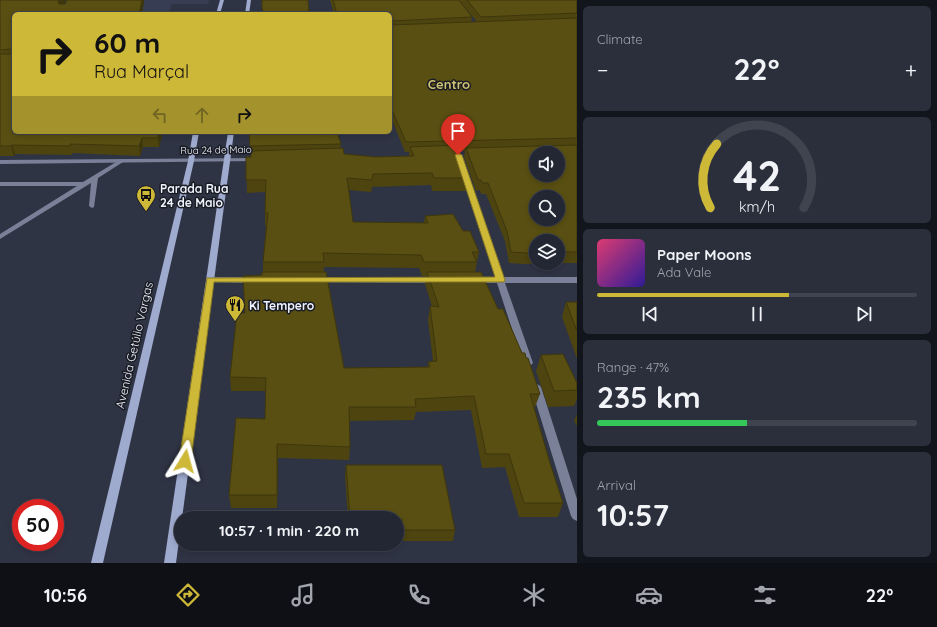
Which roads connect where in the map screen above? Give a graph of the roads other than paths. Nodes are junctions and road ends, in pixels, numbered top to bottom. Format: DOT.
graph roads {
  1 [pos="222,0"];
  2 [pos="249,0"];
  3 [pos="219,12"];
  4 [pos="247,12"];
  5 [pos="196,134"];
  6 [pos="231,134"];
  7 [pos="228,160"];
  8 [pos="259,160"];
  9 [pos="121,161"];
  10 [pos="191,161"];
  11 [pos="0,162"];
  12 [pos="461,162"];
  13 [pos="95,178"];
  14 [pos="0,184"];
  15 [pos="84,184"];
  16 [pos="92,206"];
  17 [pos="0,237"];
  18 [pos="210,280"];
  19 [pos="265,280"];
  20 [pos="312,280"];
  21 [pos="446,280"];
  22 [pos="469,280"];
  23 [pos="501,280"];
  24 [pos="577,280"];
  25 [pos="577,516"];
  26 [pos="97,563"];
  27 [pos="170,563"];
  1 -- 3 [label="main road"];
  2 -- 4 [label="main road"];
  5 -- 10 [label="main road, Avenida Getúlio Vargas"];
  6 -- 7 [label="main road"];
  7 -- 8 [label="street, Rua 24 de Maio"];
  7 -- 10 [label="street, Rua 24 de Maio"];
  7 -- 18 [label="main road"];
  9 -- 10 [label="street, Rua 24 de Maio"];
  9 -- 11 [label="street, Rua 24 de Maio"];
  9 -- 13 [label="street"];
  10 -- 26 [label="main road, Avenida Getúlio Vargas"];
  12 -- 23 [label="street"];
  13 -- 15 [label="street"];
  13 -- 16 [label="street"];
  14 -- 15 [label="street"];
  15 -- 17 [label="street"];
  18 -- 19 [label="street"];
  18 -- 27 [label="main road"];
  20 -- 21 [label="street"];
  22 -- 23 [label="street"];
  23 -- 24 [label="street"];
  23 -- 25 [label="street"];
}
